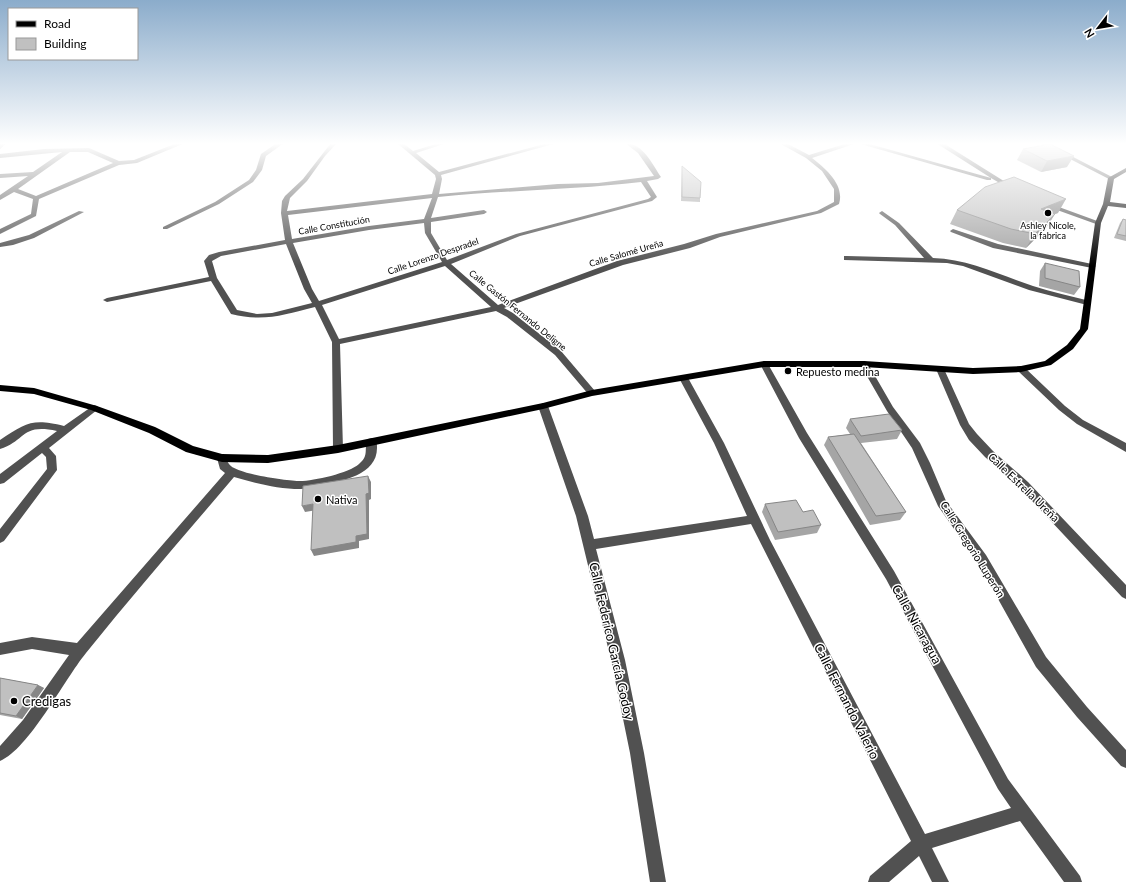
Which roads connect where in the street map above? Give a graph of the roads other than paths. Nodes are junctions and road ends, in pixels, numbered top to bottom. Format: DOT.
graph roads {
  1 [pos="22,184"];
  2 [pos="68,184"];
  3 [pos="248,184"];
  4 [pos="301,184"];
  5 [pos="439,184"];
  6 [pos="606,184"];
  7 [pos="646,184"];
  8 [pos="834,184"];
  9 [pos="1005,184"];
  10 [pos="1109,184"];
  11 [pos="14,190"];
  12 [pos="1017,190"];
  13 [pos="436,196"];
  14 [pos="0,198"];
  15 [pos="36,198"];
  16 [pos="1043,202"];
  17 [pos="1106,204"];
  18 [pos="1126,206"];
  19 [pos="81,212"];
  20 [pos="484,212"];
  21 [pos="284,213"];
  22 [pos="882,213"];
  23 [pos="427,221"];
  24 [pos="1098,223"];
  25 [pos="166,228"];
  26 [pos="953,231"];
  27 [pos="0,232"];
  28 [pos="290,242"];
  29 [pos="0,245"];
  30 [pos="847,258"];
  31 [pos="931,261"];
  32 [pos="446,263"];
  33 [pos="1092,266"];
  34 [pos="213,278"];
  35 [pos="107,300"];
  36 [pos="1088,303"];
  37 [pos="317,304"];
  38 [pos="497,308"];
  39 [pos="336,342"];
  40 [pos="764,364"];
  41 [pos="864,364"];
  42 [pos="940,369"];
  43 [pos="1021,369"];
  44 [pos="684,378"];
  45 [pos="0,388"];
  46 [pos="592,393"];
  47 [pos="543,406"];
  48 [pos="94,408"];
  49 [pos="66,430"];
  50 [pos="372,442"];
  51 [pos="0,445"];
  52 [pos="43,447"];
  53 [pos="1126,448"];
  54 [pos="338,449"];
  55 [pos="222,458"];
  56 [pos="232,472"];
  57 [pos="0,480"];
  58 [pos="755,519"];
  59 [pos="0,538"];
  60 [pos="590,545"];
  61 [pos="1126,593"];
  62 [pos="0,649"];
  63 [pos="80,650"];
  64 [pos="0,754"];
  65 [pos="1126,761"];
  66 [pos="1023,812"];
  67 [pos="921,843"];
  68 [pos="658,882"];
  69 [pos="876,882"];
  70 [pos="941,882"];
  71 [pos="1074,882"];
  1 -- 11 [label="street"];
  2 -- 15 [label="street"];
  3 -- 25 [label="street"];
  4 -- 21 [label="street"];
  5 -- 13 [label="street"];
  6 -- 13 [label="street"];
  7 -- 32 [label="street, Calle Lorenzo Despradel"];
  8 -- 38 [label="street, Calle Salomé Ureña"];
  9 -- 12 [label="street"];
  10 -- 17 [label="main road"];
  11 -- 14 [label="street"];
  11 -- 15 [label="street"];
  13 -- 21 [label="street"];
  13 -- 23 [label="street"];
  15 -- 27 [label="street"];
  16 -- 24 [label="street"];
  17 -- 18 [label="main road"];
  17 -- 24 [label="main road"];
  19 -- 29 [label="street"];
  20 -- 23 [label="street, Calle Constitución"];
  21 -- 28 [label="street"];
  22 -- 31 [label="street"];
  23 -- 28 [label="street, Calle Constitución"];
  23 -- 32 [label="street, Calle Gastón Fernando Deligne"];
  24 -- 33 [label="main road"];
  26 -- 33 [label="street"];
  28 -- 34 [label="street, Calle Constitución"];
  28 -- 37 [label="street"];
  30 -- 31 [label="street"];
  31 -- 36 [label="street"];
  32 -- 37 [label="street, Calle Lorenzo Despradel"];
  32 -- 38 [label="street, Calle Gastón Fernando Deligne"];
  33 -- 36 [label="main road"];
  34 -- 35 [label="street"];
  34 -- 37 [label="street, Calle Lorenzo Despradel"];
  36 -- 43 [label="main road"];
  37 -- 39 [label="street"];
  38 -- 39 [label="street, Calle Salomé Ureña"];
  38 -- 46 [label="street, Calle Gastón Fernando Deligne"];
  39 -- 54 [label="street"];
  40 -- 41 [label="main road"];
  40 -- 44 [label="main road"];
  40 -- 66 [label="street, Calle Nicaragua"];
  41 -- 42 [label="main road"];
  41 -- 65 [label="street, Calle Gregorio Luperón"];
  42 -- 43 [label="main road"];
  42 -- 61 [label="street, Calle Estrella Ureña"];
  43 -- 53 [label="street"];
  44 -- 46 [label="main road"];
  44 -- 58 [label="street, Calle Fernando Valerio"];
  45 -- 48 [label="main road"];
  46 -- 47 [label="main road"];
  47 -- 50 [label="main road"];
  47 -- 60 [label="street, Calle Federico García Godoy"];
  48 -- 49 [label="street"];
  48 -- 55 [label="main road"];
  49 -- 51 [label="street"];
  49 -- 52 [label="street"];
  50 -- 54 [label="main road"];
  50 -- 56 [label="street"];
  52 -- 57 [label="street"];
  52 -- 59 [label="street"];
  54 -- 55 [label="main road"];
  55 -- 56 [label="street"];
  56 -- 63 [label="street"];
  58 -- 60 [label="street"];
  58 -- 67 [label="street, Calle Fernando Valerio"];
  60 -- 68 [label="street, Calle Federico García Godoy"];
  62 -- 63 [label="street"];
  63 -- 64 [label="street"];
  66 -- 67 [label="street"];
  66 -- 71 [label="street, Calle Nicaragua"];
  67 -- 69 [label="street"];
  67 -- 70 [label="street, Calle Fernando Valerio"];
}
